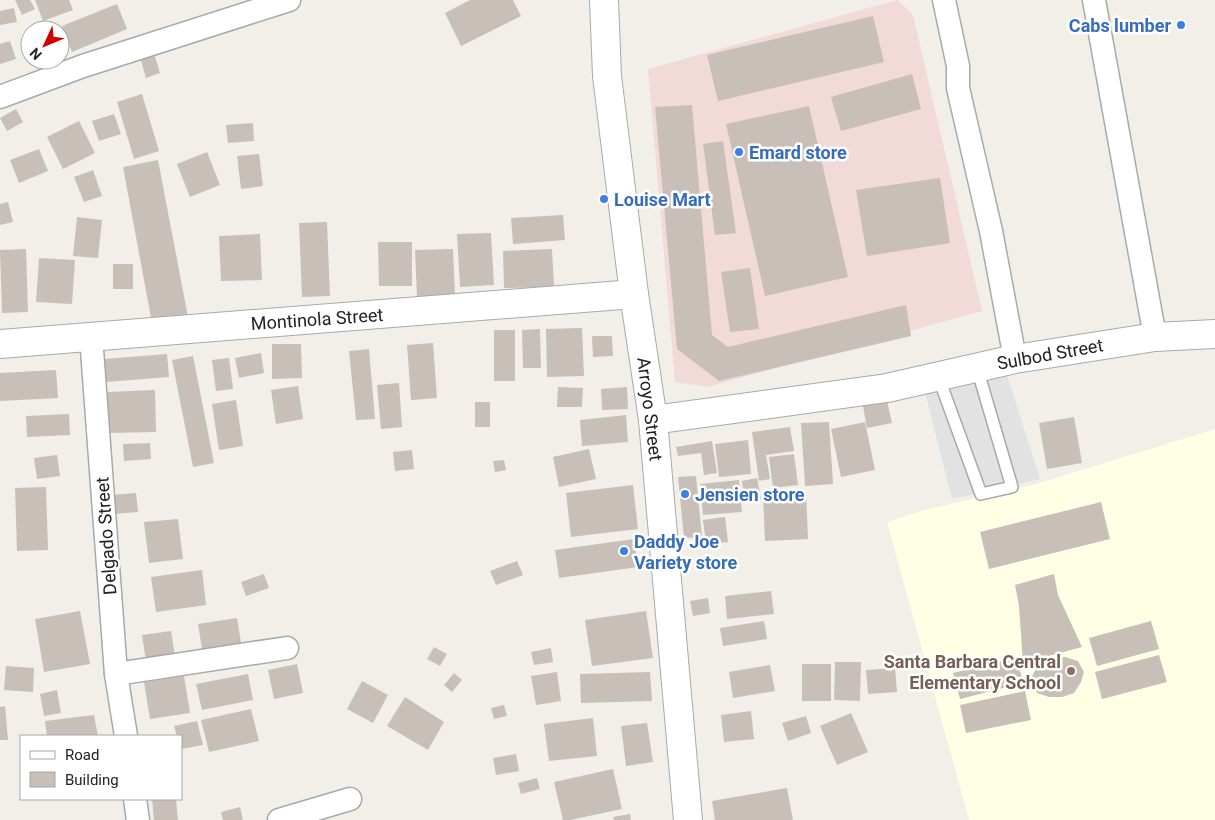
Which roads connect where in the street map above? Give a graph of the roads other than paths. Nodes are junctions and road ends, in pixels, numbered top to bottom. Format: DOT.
graph roads {
  1 [pos="289,0"];
  2 [pos="604,0"];
  3 [pos="944,0"];
  4 [pos="1094,0"];
  5 [pos="0,97"];
  6 [pos="634,294"];
  7 [pos="1215,334"];
  8 [pos="91,336"];
  9 [pos="1155,337"];
  10 [pos="0,344"];
  11 [pos="1015,359"];
  12 [pos="977,368"];
  13 [pos="938,376"];
  14 [pos="653,420"];
  15 [pos="287,648"];
  16 [pos="116,674"];
  17 [pos="126,735"];
  18 [pos="350,799"];
  19 [pos="135,800"];
  20 [pos="138,820"];
  21 [pos="279,820"];
  22 [pos="688,820"];
  1 -- 5 [label="street"];
  2 -- 6 [label="street, Arroyo Street"];
  3 -- 11 [label="street"];
  4 -- 9 [label="street"];
  6 -- 8 [label="street, Montinola Street"];
  6 -- 14 [label="street, Arroyo Street"];
  7 -- 9 [label="street, Sulbod Street"];
  8 -- 10 [label="street, Montinola Street"];
  8 -- 16 [label="street, Delgado Street"];
  9 -- 11 [label="street, Sulbod Street"];
  11 -- 12 [label="street, Sulbod Street"];
  12 -- 13 [label="street, Sulbod Street"];
  12 -- 13 [label="lane"];
  13 -- 14 [label="street, Sulbod Street"];
  14 -- 22 [label="street, Arroyo Street"];
  15 -- 16 [label="street"];
  16 -- 17 [label="street, Delgado Street"];
  18 -- 21 [label="street"];
  19 -- 20 [label="street"];
}
